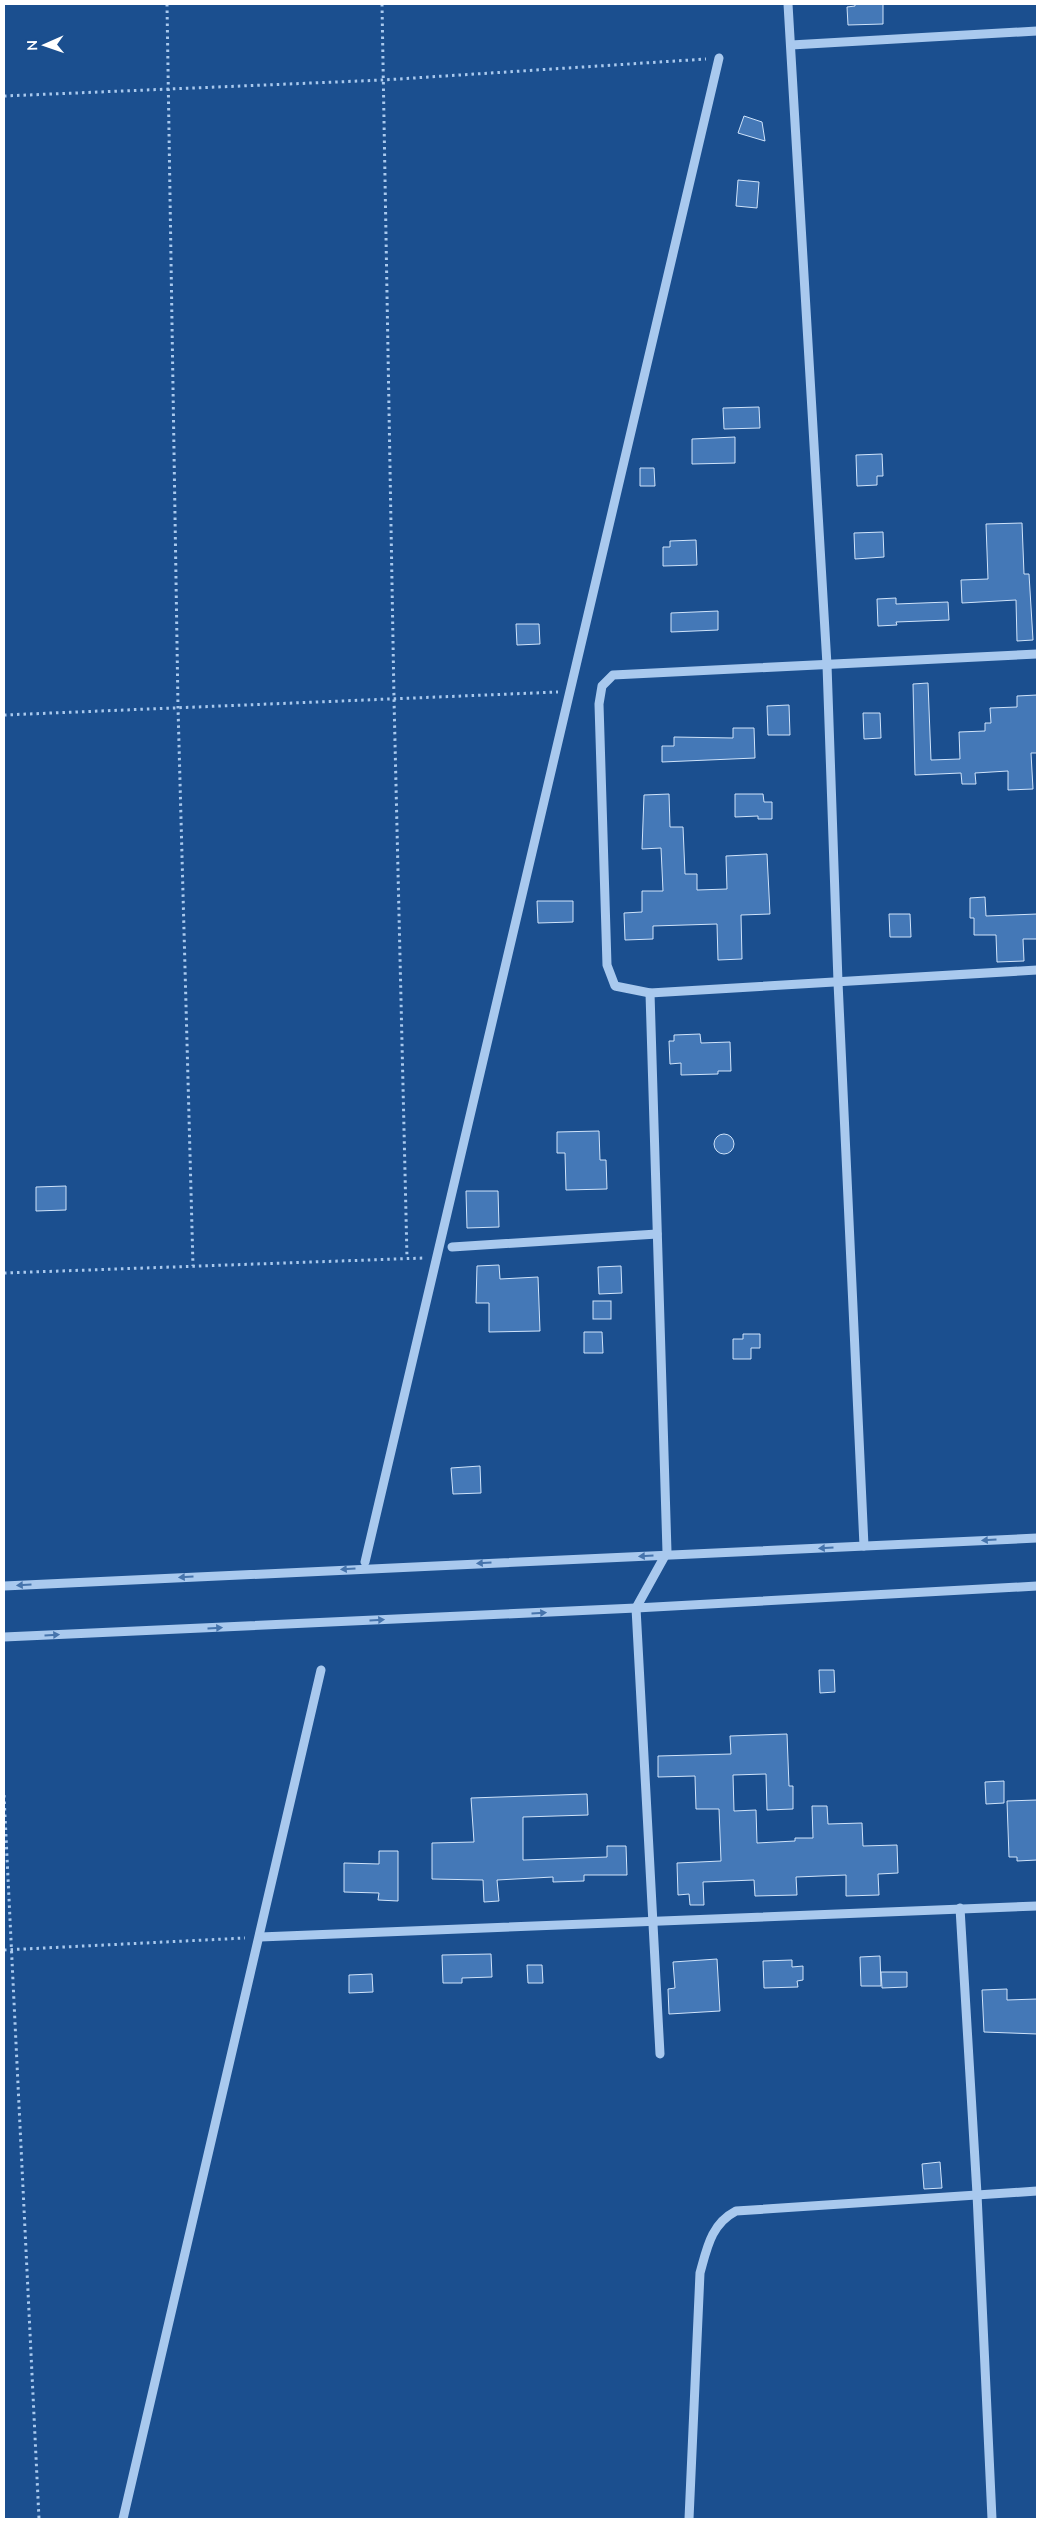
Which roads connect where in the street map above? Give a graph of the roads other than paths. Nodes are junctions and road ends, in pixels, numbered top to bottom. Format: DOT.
graph roads {
  1 [pos="788,4"];
  2 [pos="1037,31"];
  3 [pos="791,45"];
  4 [pos="719,58"];
  5 [pos="1037,654"];
  6 [pos="827,665"];
  7 [pos="1037,970"];
  8 [pos="838,982"];
  9 [pos="650,993"];
  10 [pos="657,1234"];
  11 [pos="452,1247"];
  12 [pos="1037,1538"];
  13 [pos="864,1546"];
  14 [pos="665,1555"];
  15 [pos="365,1562"];
  16 [pos="4,1586"];
  17 [pos="1037,1586"];
  18 [pos="636,1608"];
  19 [pos="4,1638"];
  20 [pos="321,1670"];
  21 [pos="1037,1906"];
  22 [pos="960,1908"];
  23 [pos="652,1920"];
  24 [pos="260,1937"];
  25 [pos="660,2054"];
  26 [pos="1037,2191"];
  27 [pos="977,2194"];
  28 [pos="124,2519"];
  29 [pos="689,2519"];
  30 [pos="992,2519"];
  1 -- 3 [label="street"];
  2 -- 3 [label="street"];
  3 -- 6 [label="street"];
  4 -- 15 [label="street"];
  5 -- 6 [label="street"];
  6 -- 8 [label="street"];
  6 -- 9 [label="street"];
  7 -- 8 [label="street"];
  8 -- 9 [label="street"];
  8 -- 13 [label="street"];
  9 -- 10 [label="street"];
  10 -- 11 [label="street"];
  10 -- 14 [label="street"];
  12 -- 13 [label="street, one-way"];
  13 -- 14 [label="street, one-way"];
  14 -- 16 [label="street, one-way"];
  14 -- 18 [label="street"];
  17 -- 18 [label="street"];
  19 -- 18 [label="street, one-way"];
  18 -- 23 [label="street"];
  20 -- 24 [label="street"];
  21 -- 22 [label="street"];
  22 -- 23 [label="street"];
  22 -- 27 [label="street"];
  23 -- 24 [label="street"];
  23 -- 25 [label="street"];
  24 -- 28 [label="street"];
  26 -- 27 [label="street"];
  27 -- 29 [label="street"];
  27 -- 30 [label="street"];
}
